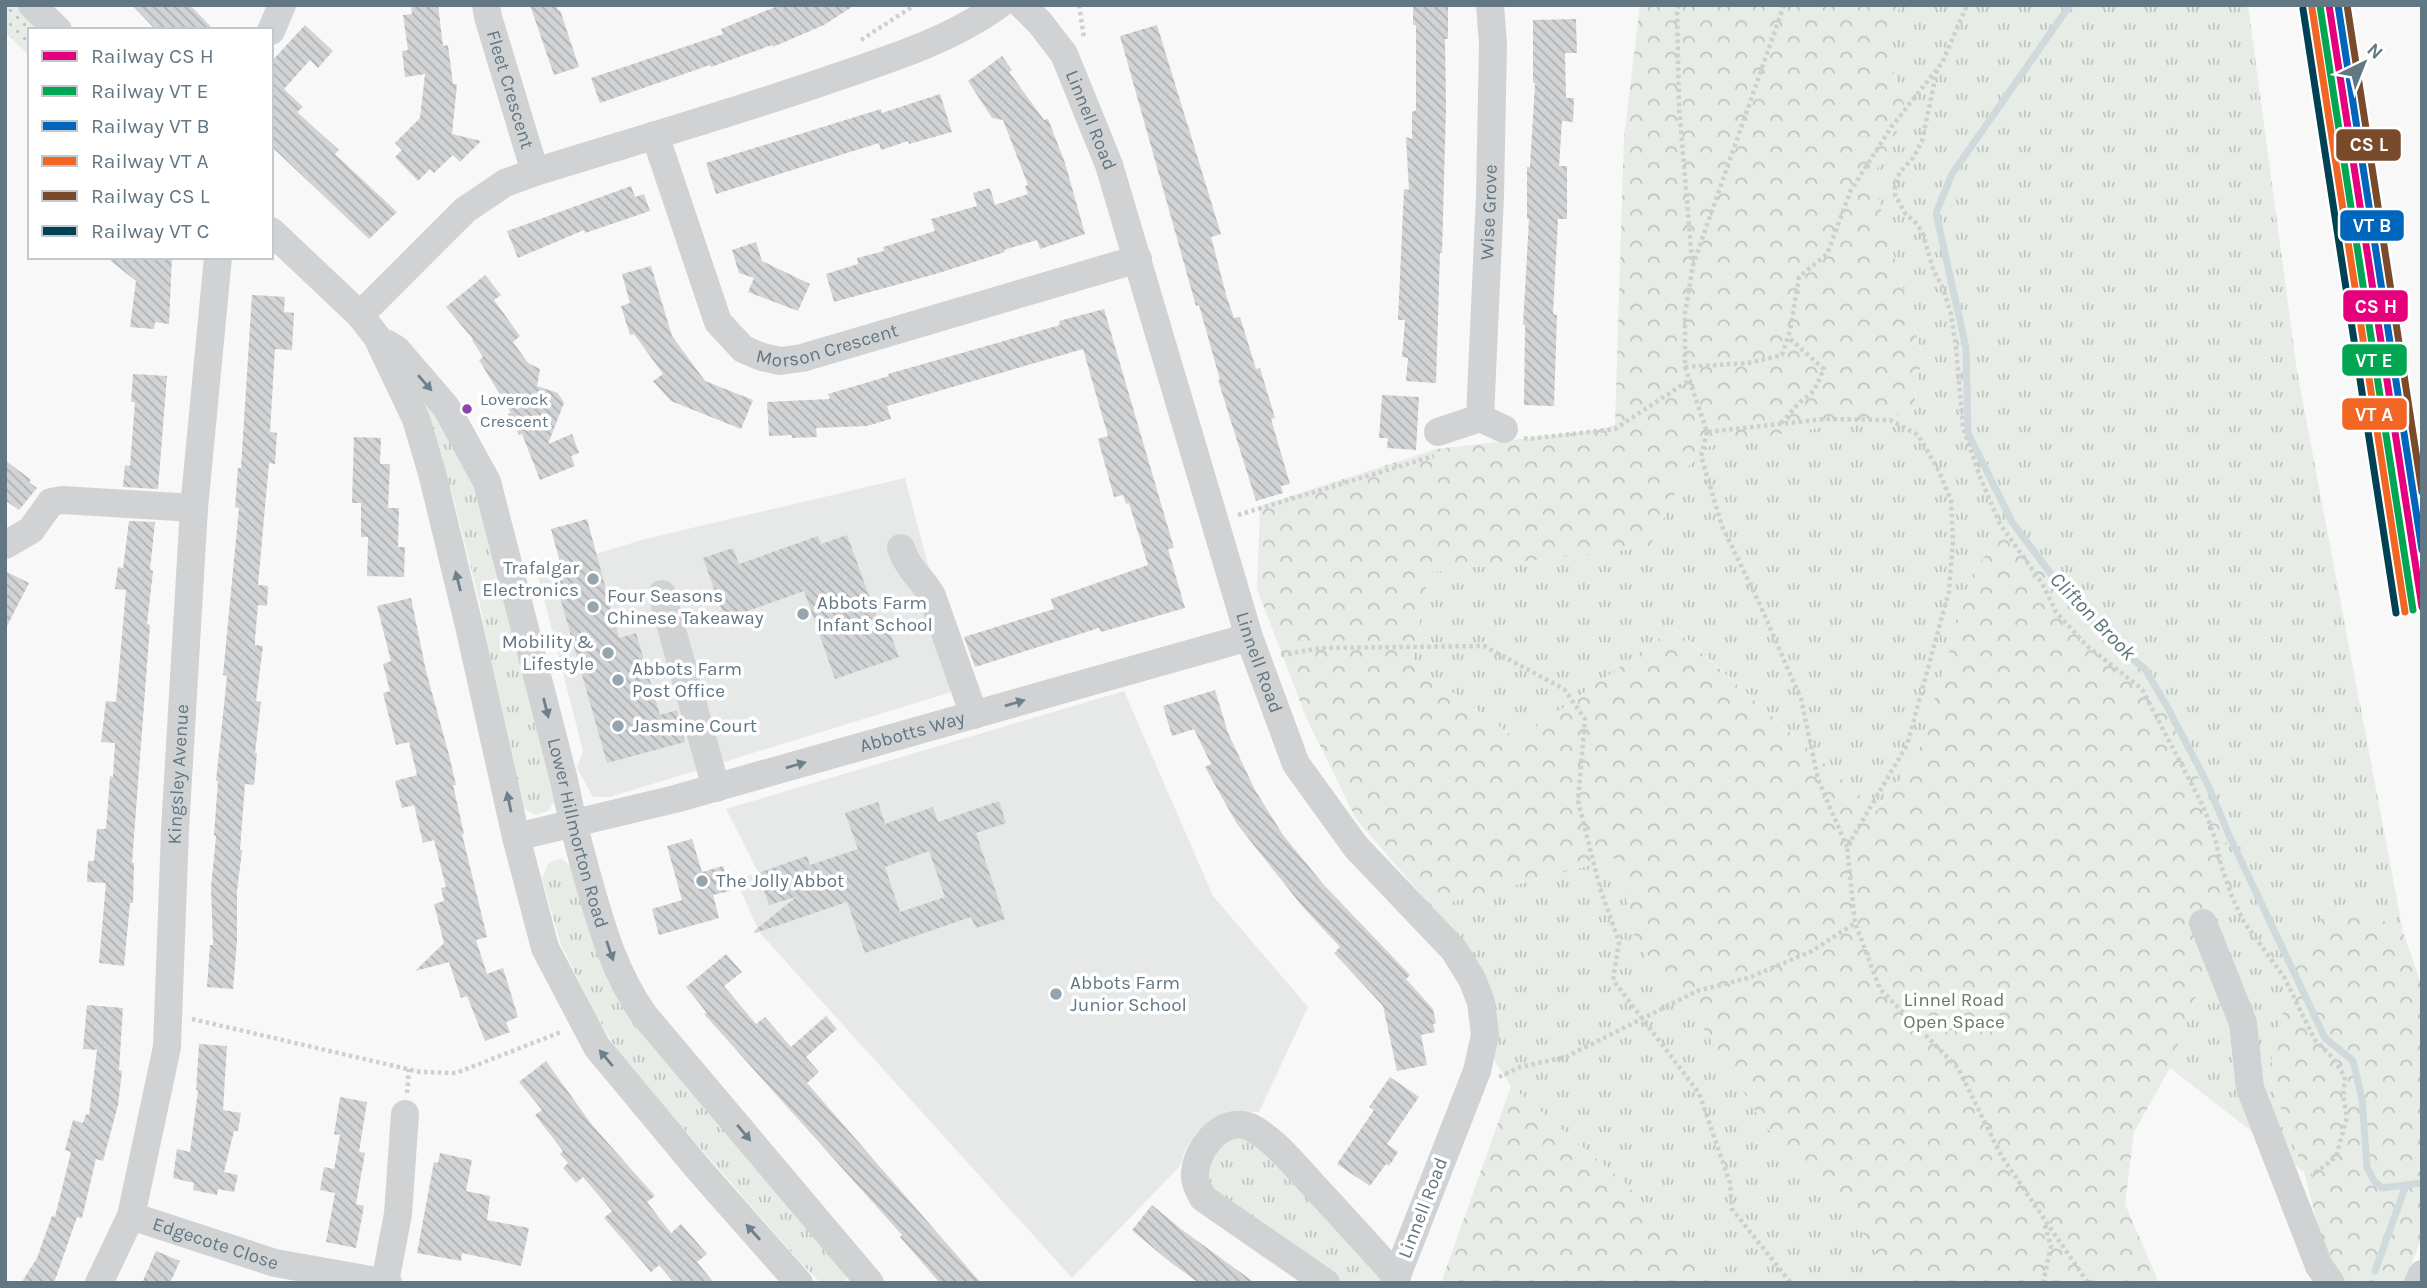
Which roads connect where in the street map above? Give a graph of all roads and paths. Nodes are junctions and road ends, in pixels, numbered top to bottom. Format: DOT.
graph roads {
  1 [pos="32,5"];
  2 [pos="282,5"];
  3 [pos="486,5"];
  4 [pos="999,5"];
  5 [pos="1022,5"];
  6 [pos="1490,5"];
  7 [pos="1679,5"];
  8 [pos="1784,5"];
  9 [pos="1967,5"];
  10 [pos="56,28"];
  11 [pos="272,28"];
  12 [pos="1937,70"];
  13 [pos="655,135"];
  14 [pos="535,172"];
  15 [pos="273,233"];
  16 [pos="218,259"];
  17 [pos="1138,259"];
  18 [pos="1693,265"];
  19 [pos="368,326"];
  20 [pos="1788,337"];
  21 [pos="1685,367"];
  22 [pos="1691,379"];
  23 [pos="1492,424"];
  24 [pos="1780,424"];
  25 [pos="1438,432"];
  26 [pos="1707,432"];
  27 [pos="194,508"];
  28 [pos="1214,522"];
  29 [pos="5,545"];
  30 [pos="901,548"];
  31 [pos="662,594"];
  32 [pos="1252,648"];
  33 [pos="974,715"];
  34 [pos="723,786"];
  35 [pos="572,823"];
  36 [pos="516,837"];
  37 [pos="1847,848"];
  38 [pos="1855,923"];
  39 [pos="2203,923"];
  40 [pos="169,1014"];
  41 [pos="1642,1018"];
  42 [pos="585,1023"];
  43 [pos="1477,1071"];
  44 [pos="405,1114"];
  45 [pos="2291,1193"];
  46 [pos="131,1216"];
  47 [pos="2043,1217"];
  48 [pos="2422,1274"];
  49 [pos="1396,1280"];
  50 [pos="387,1282"];
  51 [pos="99,1283"];
  52 [pos="799,1283"];
  53 [pos="870,1283"];
  54 [pos="1326,1283"];
  55 [pos="1791,1283"];
  56 [pos="2043,1283"];
  57 [pos="2088,1283"];
  58 [pos="2331,1283"];
  59 [pos="2418,1283"];
  1 -- 10 [label="street"];
  2 -- 11 [label="street"];
  3 -- 14 [label="street, Fleet Crescent"];
  4 -- 13 [label="street"];
  5 -- 17 [label="street, Linnell Road"];
  6 -- 23 [label="street, Wise Grove"];
  7 -- 18 [label="path"];
  8 -- 18 [label="path"];
  9 -- 12 [label="path"];
  12 -- 20 [label="path"];
  12 -- 45 [label="path"];
  13 -- 14 [label="street"];
  13 -- 17 [label="street, Morson Crescent"];
  14 -- 19 [label="street"];
  15 -- 19 [label="street, Lower Hillmorton Road"];
  16 -- 27 [label="street, Kingsley Avenue"];
  17 -- 28 [label="street, Linnell Road"];
  18 -- 21 [label="path"];
  19 -- 35 [label="street, Lower Hillmorton Road, one-way"];
  36 -- 19 [label="street, Lower Hillmorton Road, one-way"];
  20 -- 21 [label="path"];
  20 -- 24 [label="path"];
  21 -- 22 [label="path"];
  22 -- 23 [label="path"];
  22 -- 26 [label="path"];
  23 -- 25 [label="street"];
  24 -- 26 [label="path"];
  24 -- 37 [label="path"];
  25 -- 28 [label="path"];
  26 -- 37 [label="path"];
  27 -- 29 [label="street"];
  27 -- 40 [label="street, Kingsley Avenue"];
  28 -- 32 [label="street, Linnell Road"];
  30 -- 33 [label="street"];
  31 -- 34 [label="street"];
  33 -- 32 [label="street, Abbotts Way, one-way"];
  32 -- 41 [label="path"];
  32 -- 43 [label="street, Linnell Road"];
  34 -- 33 [label="street, Abbotts Way, one-way"];
  34 -- 35 [label="street, Abbotts Way"];
  35 -- 36 [label="street, Abbotts Way"];
  35 -- 53 [label="street, Lower Hillmorton Road, one-way"];
  36 -- 42 [label="street, Lower Hillmorton Road"];
  37 -- 38 [label="path"];
  38 -- 41 [label="path"];
  38 -- 47 [label="path"];
  39 -- 45 [label="street"];
  40 -- 42 [label="path"];
  40 -- 46 [label="street, Kingsley Avenue"];
  41 -- 43 [label="path"];
  41 -- 55 [label="path"];
  52 -- 42 [label="street, Lower Hillmorton Road, one-way"];
  43 -- 49 [label="street, Linnell Road"];
  44 -- 50 [label="street, Edgecote Close"];
  45 -- 58 [label="street"];
  46 -- 50 [label="street, Edgecote Close"];
  46 -- 51 [label="street, Kingsley Avenue"];
  47 -- 56 [label="path"];
  47 -- 57 [label="path"];
  48 -- 59 [label="street"];
  49 -- 54 [label="street, Linnell Road"];
}
